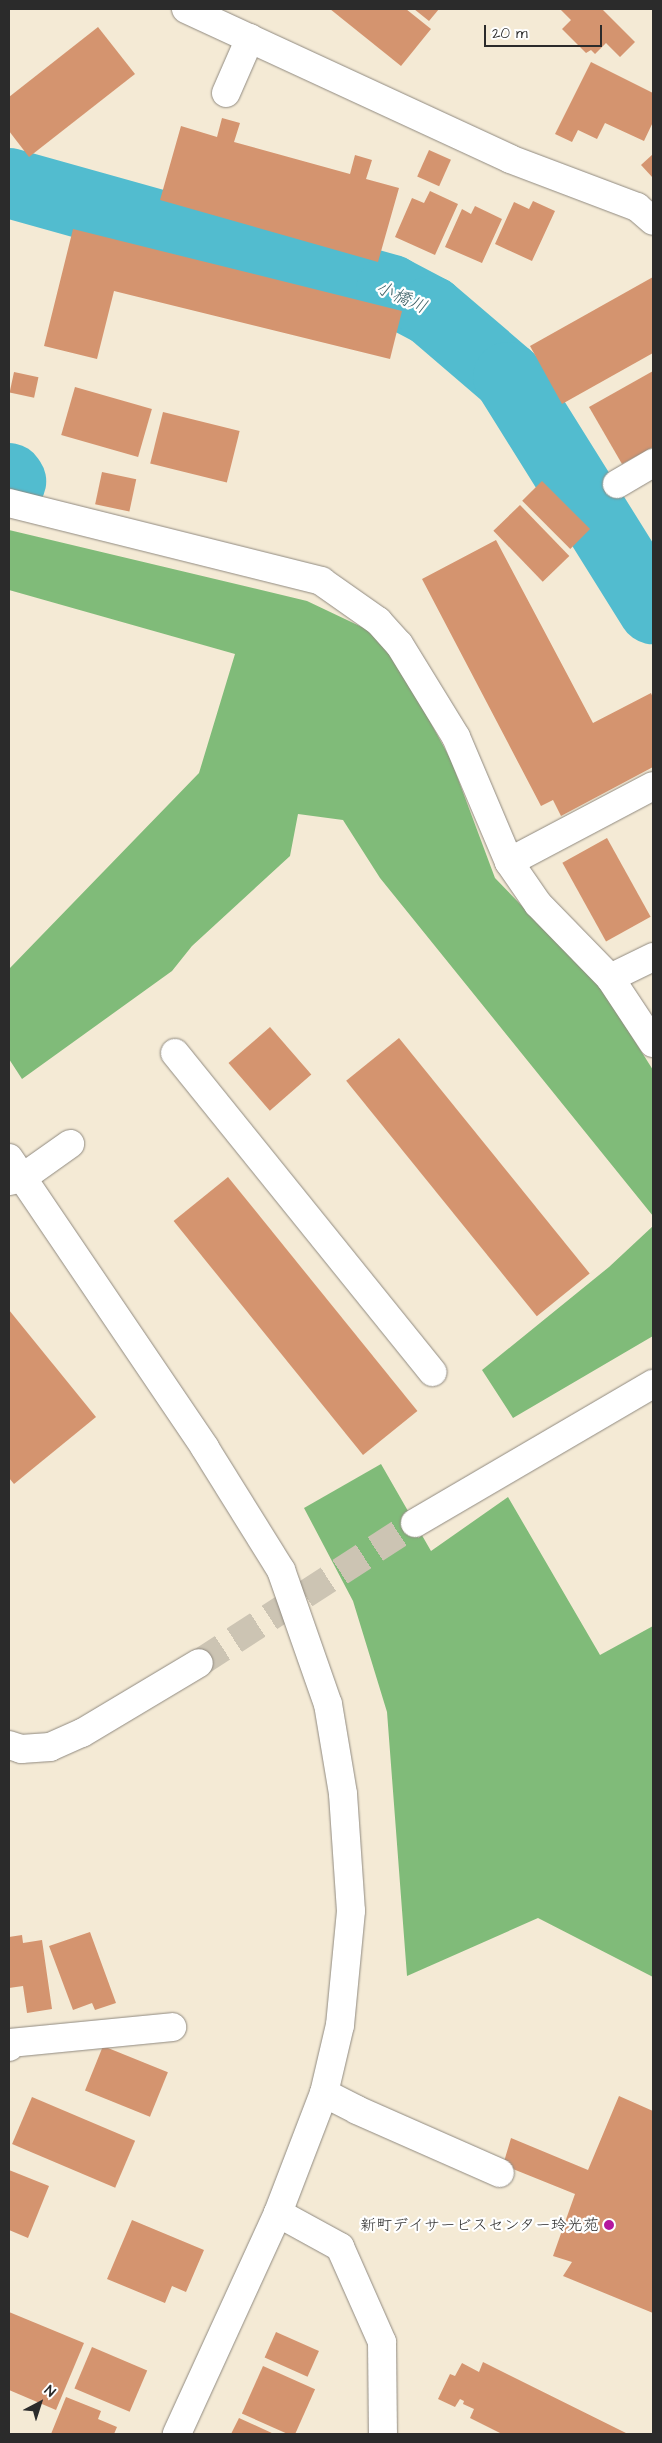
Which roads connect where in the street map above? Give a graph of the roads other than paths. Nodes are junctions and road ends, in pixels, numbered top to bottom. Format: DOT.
graph roads {
  1 [pos="186,9"];
  2 [pos="250,38"];
  3 [pos="226,93"];
  4 [pos="653,221"];
  5 [pos="653,463"];
  6 [pos="617,484"];
  7 [pos="9,503"];
  8 [pos="653,786"];
  9 [pos="509,862"];
  10 [pos="653,957"];
  11 [pos="610,978"];
  12 [pos="653,1043"];
  13 [pos="175,1053"];
  14 [pos="70,1144"];
  15 [pos="13,1173"];
  16 [pos="432,1372"];
  17 [pos="645,1390"];
  18 [pos="416,1523"];
  19 [pos="199,1663"];
  20 [pos="9,1745"];
  21 [pos="172,2028"];
  22 [pos="9,2047"];
  23 [pos="324,2093"];
  24 [pos="500,2173"];
  25 [pos="278,2213"];
  26 [pos="177,2434"];
  27 [pos="383,2434"];
  1 -- 2 [label="street"];
  2 -- 3 [label="street"];
  2 -- 4 [label="street"];
  5 -- 6 [label="street"];
  7 -- 9 [label="street"];
  8 -- 9 [label="street"];
  9 -- 11 [label="street"];
  10 -- 11 [label="street"];
  11 -- 12 [label="street"];
  13 -- 16 [label="street"];
  14 -- 15 [label="street"];
  15 -- 23 [label="street"];
  17 -- 18 [label="street"];
  19 -- 20 [label="street"];
  21 -- 22 [label="street"];
  23 -- 24 [label="street"];
  23 -- 25 [label="street"];
  25 -- 26 [label="street"];
  25 -- 27 [label="street"];
}
